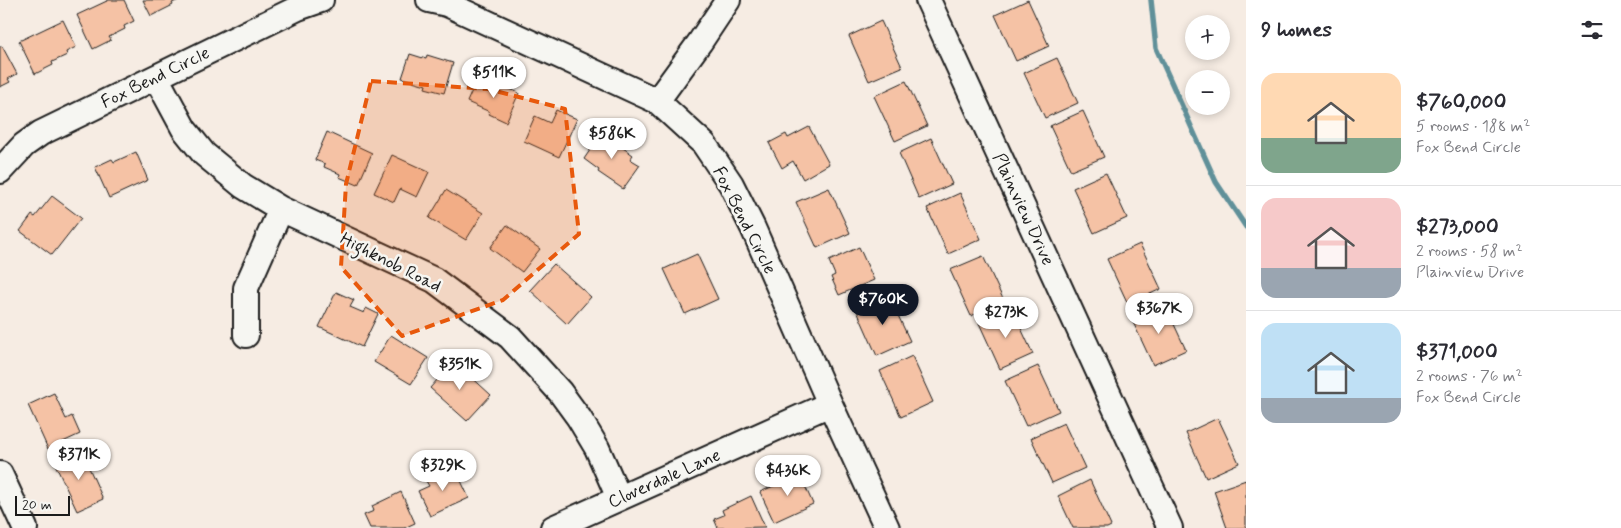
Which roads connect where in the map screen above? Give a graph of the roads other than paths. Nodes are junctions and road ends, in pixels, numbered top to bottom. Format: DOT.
graph roads {
  1 [pos="321,0"];
  2 [pos="429,0"];
  3 [pos="728,0"];
  4 [pos="928,0"];
  5 [pos="156,77"];
  6 [pos="657,101"];
  7 [pos="0,171"];
  8 [pos="281,209"];
  9 [pos="246,335"];
  10 [pos="830,404"];
  11 [pos="0,474"];
  12 [pos="619,498"];
  13 [pos="25,528"];
  14 [pos="553,528"];
  15 [pos="887,528"];
  16 [pos="1170,528"];
  1 -- 5 [label="street, Fox Bend Circle"];
  2 -- 6 [label="street, Fox Bend Circle"];
  3 -- 6 [label="street"];
  4 -- 16 [label="street, Plainview Drive"];
  5 -- 7 [label="street, Fox Bend Circle"];
  5 -- 8 [label="street, Highknob Road"];
  6 -- 10 [label="street, Fox Bend Circle"];
  8 -- 9 [label="street"];
  8 -- 12 [label="street, Highknob Road"];
  10 -- 12 [label="street, Cloverdale Lane"];
  10 -- 15 [label="street, Fox Bend Circle"];
  11 -- 13 [label="street"];
  12 -- 14 [label="street, Cloverdale Lane"];
}
